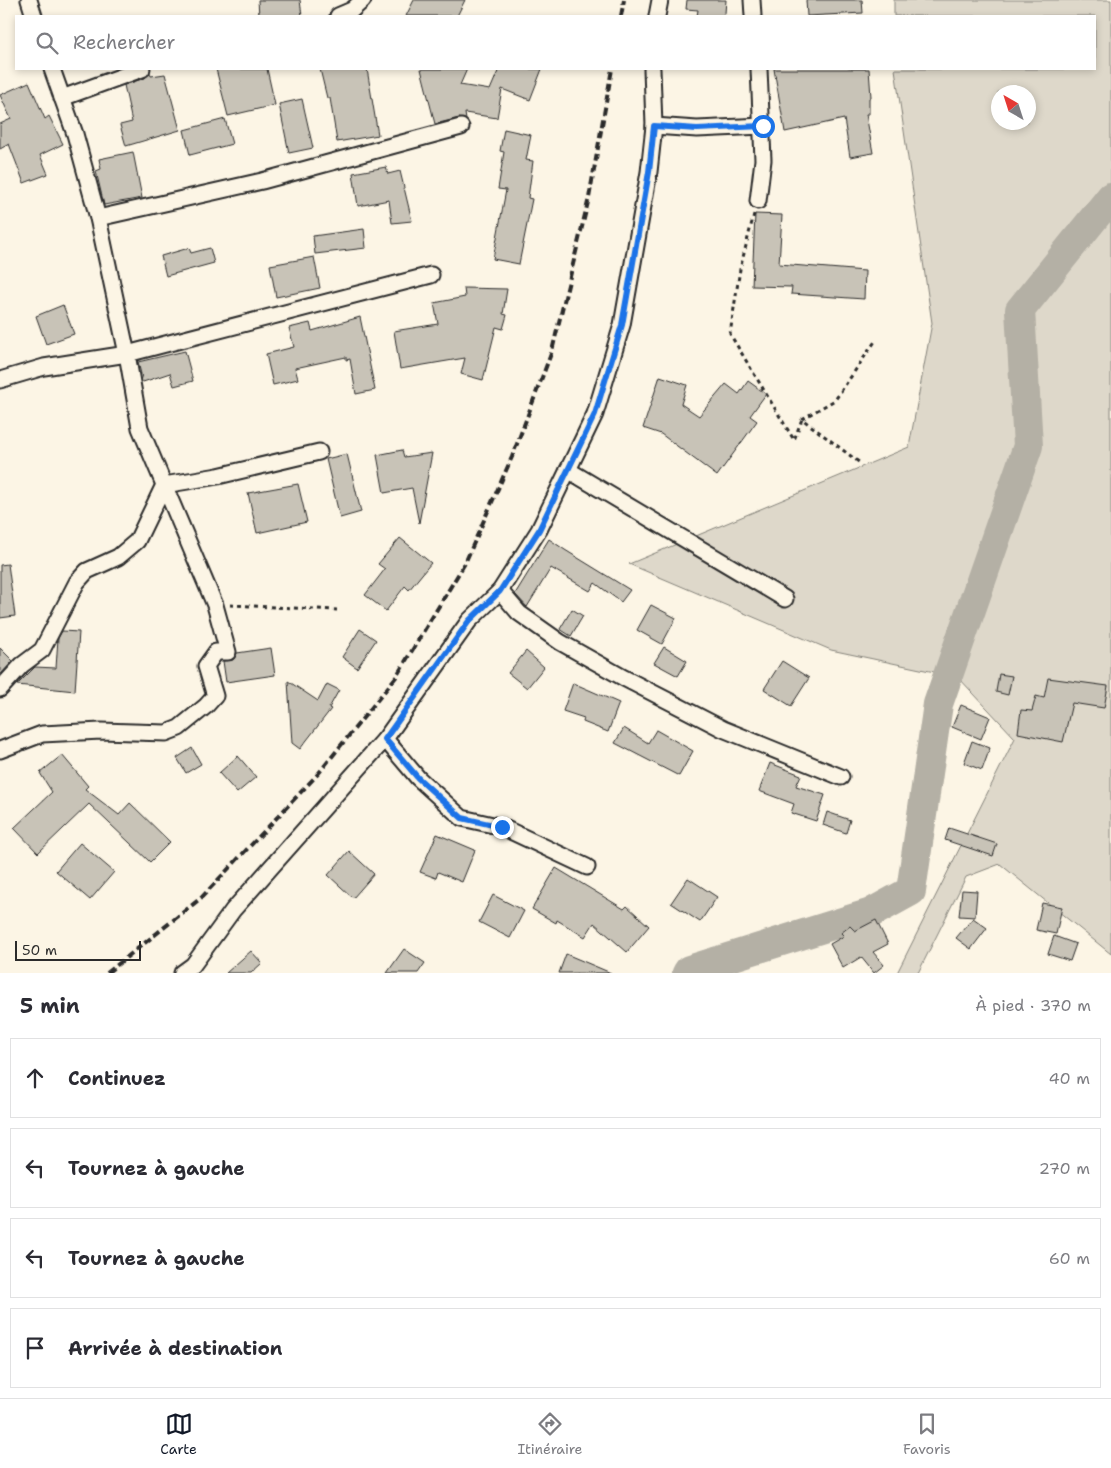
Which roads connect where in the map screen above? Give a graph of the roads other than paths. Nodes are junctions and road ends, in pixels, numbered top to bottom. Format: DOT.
graph roads {
  1 [pos="29,0"];
  2 [pos="363,0"];
  3 [pos="660,0"];
  4 [pos="752,0"];
  5 [pos="34,15"];
  6 [pos="340,15"];
  7 [pos="657,15"];
  8 [pos="753,15"];
  9 [pos="52,70"];
  10 [pos="139,70"];
  11 [pos="652,70"];
  12 [pos="758,70"];
  13 [pos="62,98"];
  14 [pos="654,126"];
  15 [pos="763,126"];
  16 [pos="461,127"];
  17 [pos="758,201"];
  18 [pos="98,218"];
  19 [pos="431,275"];
  20 [pos="127,354"];
  21 [pos="0,380"];
  22 [pos="319,452"];
  23 [pos="568,470"];
  24 [pos="164,485"];
  25 [pos="500,591"];
  26 [pos="785,599"];
  27 [pos="0,689"];
  28 [pos="385,739"];
  29 [pos="0,750"];
  30 [pos="841,776"];
  31 [pos="587,867"];
  32 [pos="193,970"];
  1 -- 5 [label="street"];
  2 -- 6 [label="street"];
  3 -- 7 [label="street"];
  4 -- 8 [label="street"];
  9 -- 13 [label="street"];
  10 -- 13 [label="street"];
  11 -- 14 [label="street"];
  12 -- 15 [label="street"];
  13 -- 18 [label="street"];
  14 -- 15 [label="street"];
  14 -- 23 [label="street"];
  15 -- 17 [label="street"];
  16 -- 18 [label="street"];
  18 -- 20 [label="street"];
  19 -- 20 [label="street"];
  20 -- 21 [label="street"];
  20 -- 24 [label="street"];
  22 -- 24 [label="street"];
  23 -- 25 [label="street"];
  23 -- 26 [label="street"];
  24 -- 27 [label="street"];
  24 -- 29 [label="street"];
  25 -- 28 [label="street"];
  25 -- 30 [label="street"];
  28 -- 31 [label="street"];
  28 -- 32 [label="street"];
}
